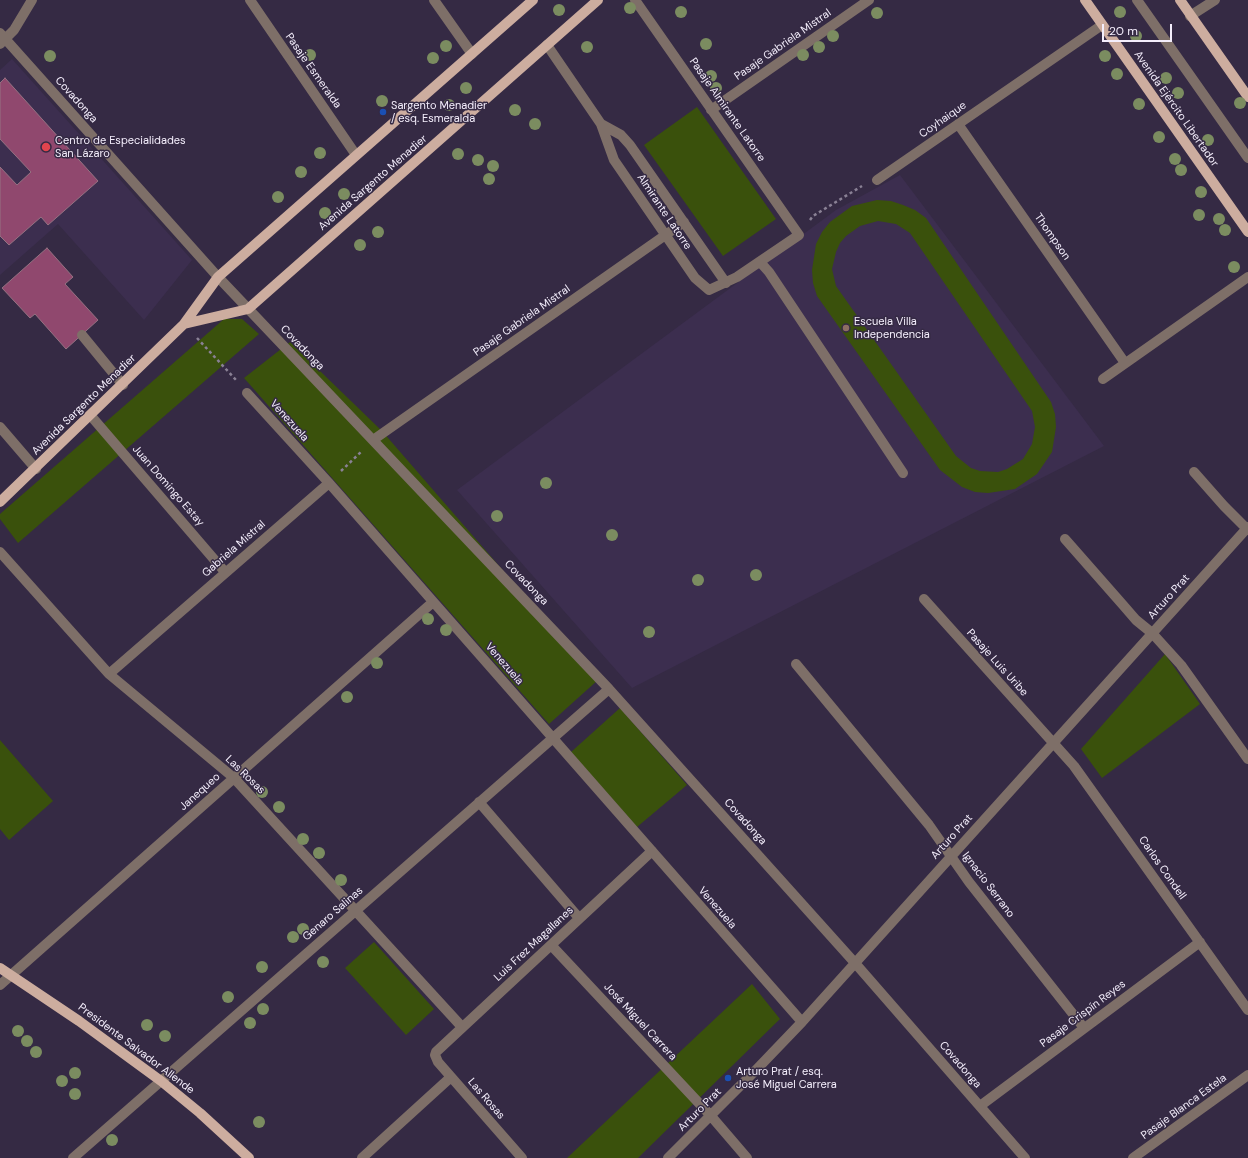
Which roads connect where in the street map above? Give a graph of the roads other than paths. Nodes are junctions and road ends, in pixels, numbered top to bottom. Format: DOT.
graph roads {
  1 [pos="32,0"];
  2 [pos="250,0"];
  3 [pos="434,0"];
  4 [pos="533,0"];
  5 [pos="598,0"];
  6 [pos="635,0"];
  7 [pos="869,0"];
  8 [pos="1085,0"];
  9 [pos="1137,0"];
  10 [pos="1180,0"];
  11 [pos="1215,0"];
  12 [pos="1190,16"];
  13 [pos="1102,25"];
  14 [pos="2,39"];
  15 [pos="547,45"];
  16 [pos="472,54"];
  17 [pos="1248,97"];
  18 [pos="711,110"];
  19 [pos="601,124"];
  20 [pos="958,124"];
  21 [pos="356,155"];
  22 [pos="1248,158"];
  23 [pos="877,180"];
  24 [pos="684,222"];
  25 [pos="1248,232"];
  26 [pos="666,235"];
  27 [pos="799,235"];
  28 [pos="760,262"];
  29 [pos="218,277"];
  30 [pos="1248,277"];
  31 [pos="726,283"];
  32 [pos="248,309"];
  33 [pos="184,324"];
  34 [pos="82,335"];
  35 [pos="1125,363"];
  36 [pos="1103,378"];
  37 [pos="123,385"];
  38 [pos="247,393"];
  39 [pos="91,416"];
  40 [pos="0,428"];
  41 [pos="373,440"];
  42 [pos="36,469"];
  43 [pos="1194,472"];
  44 [pos="902,473"];
  45 [pos="329,483"];
  46 [pos="0,502"];
  47 [pos="1248,529"];
  48 [pos="1065,538"];
  49 [pos="0,552"];
  50 [pos="226,572"];
  51 [pos="924,599"];
  52 [pos="433,602"];
  53 [pos="1152,633"];
  54 [pos="796,664"];
  55 [pos="109,674"];
  56 [pos="609,689"];
  57 [pos="553,738"];
  58 [pos="1053,743"];
  59 [pos="1248,759"];
  60 [pos="234,778"];
  61 [pos="479,802"];
  62 [pos="652,851"];
  63 [pos="951,856"];
  64 [pos="356,911"];
  65 [pos="580,918"];
  66 [pos="1200,942"];
  67 [pos="551,945"];
  68 [pos="855,963"];
  69 [pos="0,968"];
  70 [pos="11,976"];
  71 [pos="0,985"];
  72 [pos="1248,1010"];
  73 [pos="802,1022"];
  74 [pos="462,1027"];
  75 [pos="1084,1028"];
  76 [pos="435,1056"];
  77 [pos="1248,1075"];
  78 [pos="451,1077"];
  79 [pos="161,1081"];
  80 [pos="980,1106"];
  81 [pos="711,1116"];
  82 [pos="73,1158"];
  83 [pos="249,1158"];
  84 [pos="362,1158"];
  85 [pos="522,1158"];
  86 [pos="668,1158"];
  87 [pos="747,1158"];
  88 [pos="1025,1158"];
  89 [pos="1133,1158"];
  1 -- 14 [label="street"];
  2 -- 21 [label="street, Pasaje Esmeralda"];
  3 -- 16 [label="street"];
  4 -- 16 [label="main road, Avenida Sargento Menadier"];
  5 -- 15 [label="main road, Avenida Sargento Menadier"];
  6 -- 18 [label="street, Pasaje Almirante Latorre"];
  7 -- 18 [label="street, Pasaje Gabriela Mistral"];
  8 -- 13 [label="main road, Avenida Ejército Libertador"];
  9 -- 22 [label="street"];
  10 -- 12 [label="main road"];
  11 -- 12 [label="street"];
  12 -- 17 [label="main road"];
  13 -- 20 [label="street, Coyhaique"];
  13 -- 25 [label="main road, Avenida Ejército Libertador"];
  14 -- 29 [label="street, Covadonga"];
  15 -- 19 [label="street, Almirante Latorre"];
  15 -- 32 [label="main road, Avenida Sargento Menadier"];
  16 -- 21 [label="main road, Avenida Sargento Menadier"];
  18 -- 27 [label="street, Pasaje Almirante Latorre"];
  19 -- 24 [label="street, Almirante Latorre"];
  19 -- 26 [label="street, Almirante Latorre"];
  20 -- 23 [label="street, Coyhaique"];
  20 -- 35 [label="street, Thompson"];
  21 -- 29 [label="main road, Avenida Sargento Menadier"];
  24 -- 26 [label="street, Pasaje Gabriela Mistral"];
  24 -- 31 [label="street, Almirante Latorre"];
  26 -- 31 [label="street, Almirante Latorre"];
  26 -- 41 [label="street, Pasaje Gabriela Mistral"];
  27 -- 28 [label="street, Almirante Latorre"];
  28 -- 31 [label="street, Almirante Latorre"];
  28 -- 44 [label="street"];
  29 -- 32 [label="street, Covadonga"];
  29 -- 33 [label="main road, Avenida Sargento Menadier"];
  30 -- 35 [label="street"];
  32 -- 33 [label="main road, Avenida Sargento Menadier"];
  32 -- 41 [label="street, Covadonga"];
  33 -- 37 [label="main road, Avenida Sargento Menadier"];
  34 -- 37 [label="street"];
  35 -- 36 [label="street"];
  37 -- 39 [label="main road, Avenida Sargento Menadier"];
  38 -- 45 [label="street, Venezuela"];
  39 -- 42 [label="main road, Avenida Sargento Menadier"];
  39 -- 50 [label="street, Juan Domingo Estay"];
  40 -- 42 [label="street"];
  41 -- 56 [label="street, Covadonga"];
  42 -- 46 [label="main road, Avenida Sargento Menadier"];
  43 -- 47 [label="street"];
  45 -- 50 [label="street, Gabriela Mistral"];
  45 -- 52 [label="street, Venezuela"];
  47 -- 53 [label="street, Arturo Prat"];
  48 -- 53 [label="street"];
  49 -- 55 [label="street, Las Rosas"];
  50 -- 55 [label="street, Gabriela Mistral"];
  51 -- 58 [label="street, Pasaje Luis Uribe"];
  52 -- 57 [label="street, Venezuela"];
  52 -- 60 [label="street, Janequeo"];
  53 -- 58 [label="street, Arturo Prat"];
  53 -- 59 [label="street"];
  54 -- 63 [label="street, Ignacio Serrano"];
  55 -- 60 [label="street, Las Rosas"];
  56 -- 57 [label="street, Genaro Salinas"];
  56 -- 68 [label="street, Covadonga"];
  57 -- 61 [label="street, Genaro Salinas"];
  57 -- 62 [label="street, Venezuela"];
  58 -- 63 [label="street, Arturo Prat"];
  58 -- 66 [label="street, Carlos Condell"];
  60 -- 64 [label="street, Las Rosas"];
  60 -- 70 [label="street, Janequeo"];
  61 -- 64 [label="street, Genaro Salinas"];
  61 -- 65 [label="street"];
  62 -- 65 [label="street, Luis Frez Magallanes"];
  62 -- 73 [label="street, Venezuela"];
  63 -- 68 [label="street, Arturo Prat"];
  63 -- 75 [label="street, Ignacio Serrano"];
  64 -- 74 [label="street, Las Rosas"];
  64 -- 79 [label="street, Genaro Salinas"];
  65 -- 67 [label="street, Luis Frez Magallanes"];
  66 -- 72 [label="street, Carlos Condell"];
  66 -- 75 [label="street, Pasaje Crispín Reyes"];
  67 -- 74 [label="street, Luis Frez Magallanes"];
  67 -- 81 [label="street, José Miguel Carrera"];
  68 -- 73 [label="street, Arturo Prat"];
  68 -- 80 [label="street, Covadonga"];
  69 -- 70 [label="main road, Presidente Salvador Allende"];
  70 -- 71 [label="street, Janequeo"];
  70 -- 79 [label="main road, Presidente Salvador Allende"];
  73 -- 81 [label="street, Arturo Prat"];
  74 -- 76 [label="street, Luis Frez Magallanes"];
  75 -- 80 [label="street, Pasaje Crispín Reyes"];
  76 -- 78 [label="street, Las Rosas"];
  77 -- 89 [label="street, Pasaje Blanca Estela"];
  78 -- 84 [label="street"];
  78 -- 85 [label="street, Las Rosas"];
  79 -- 82 [label="street, Genaro Salinas"];
  79 -- 83 [label="main road, Presidente Salvador Allende"];
  80 -- 88 [label="street, Covadonga"];
  81 -- 86 [label="street, Arturo Prat"];
  81 -- 87 [label="street"];
}
